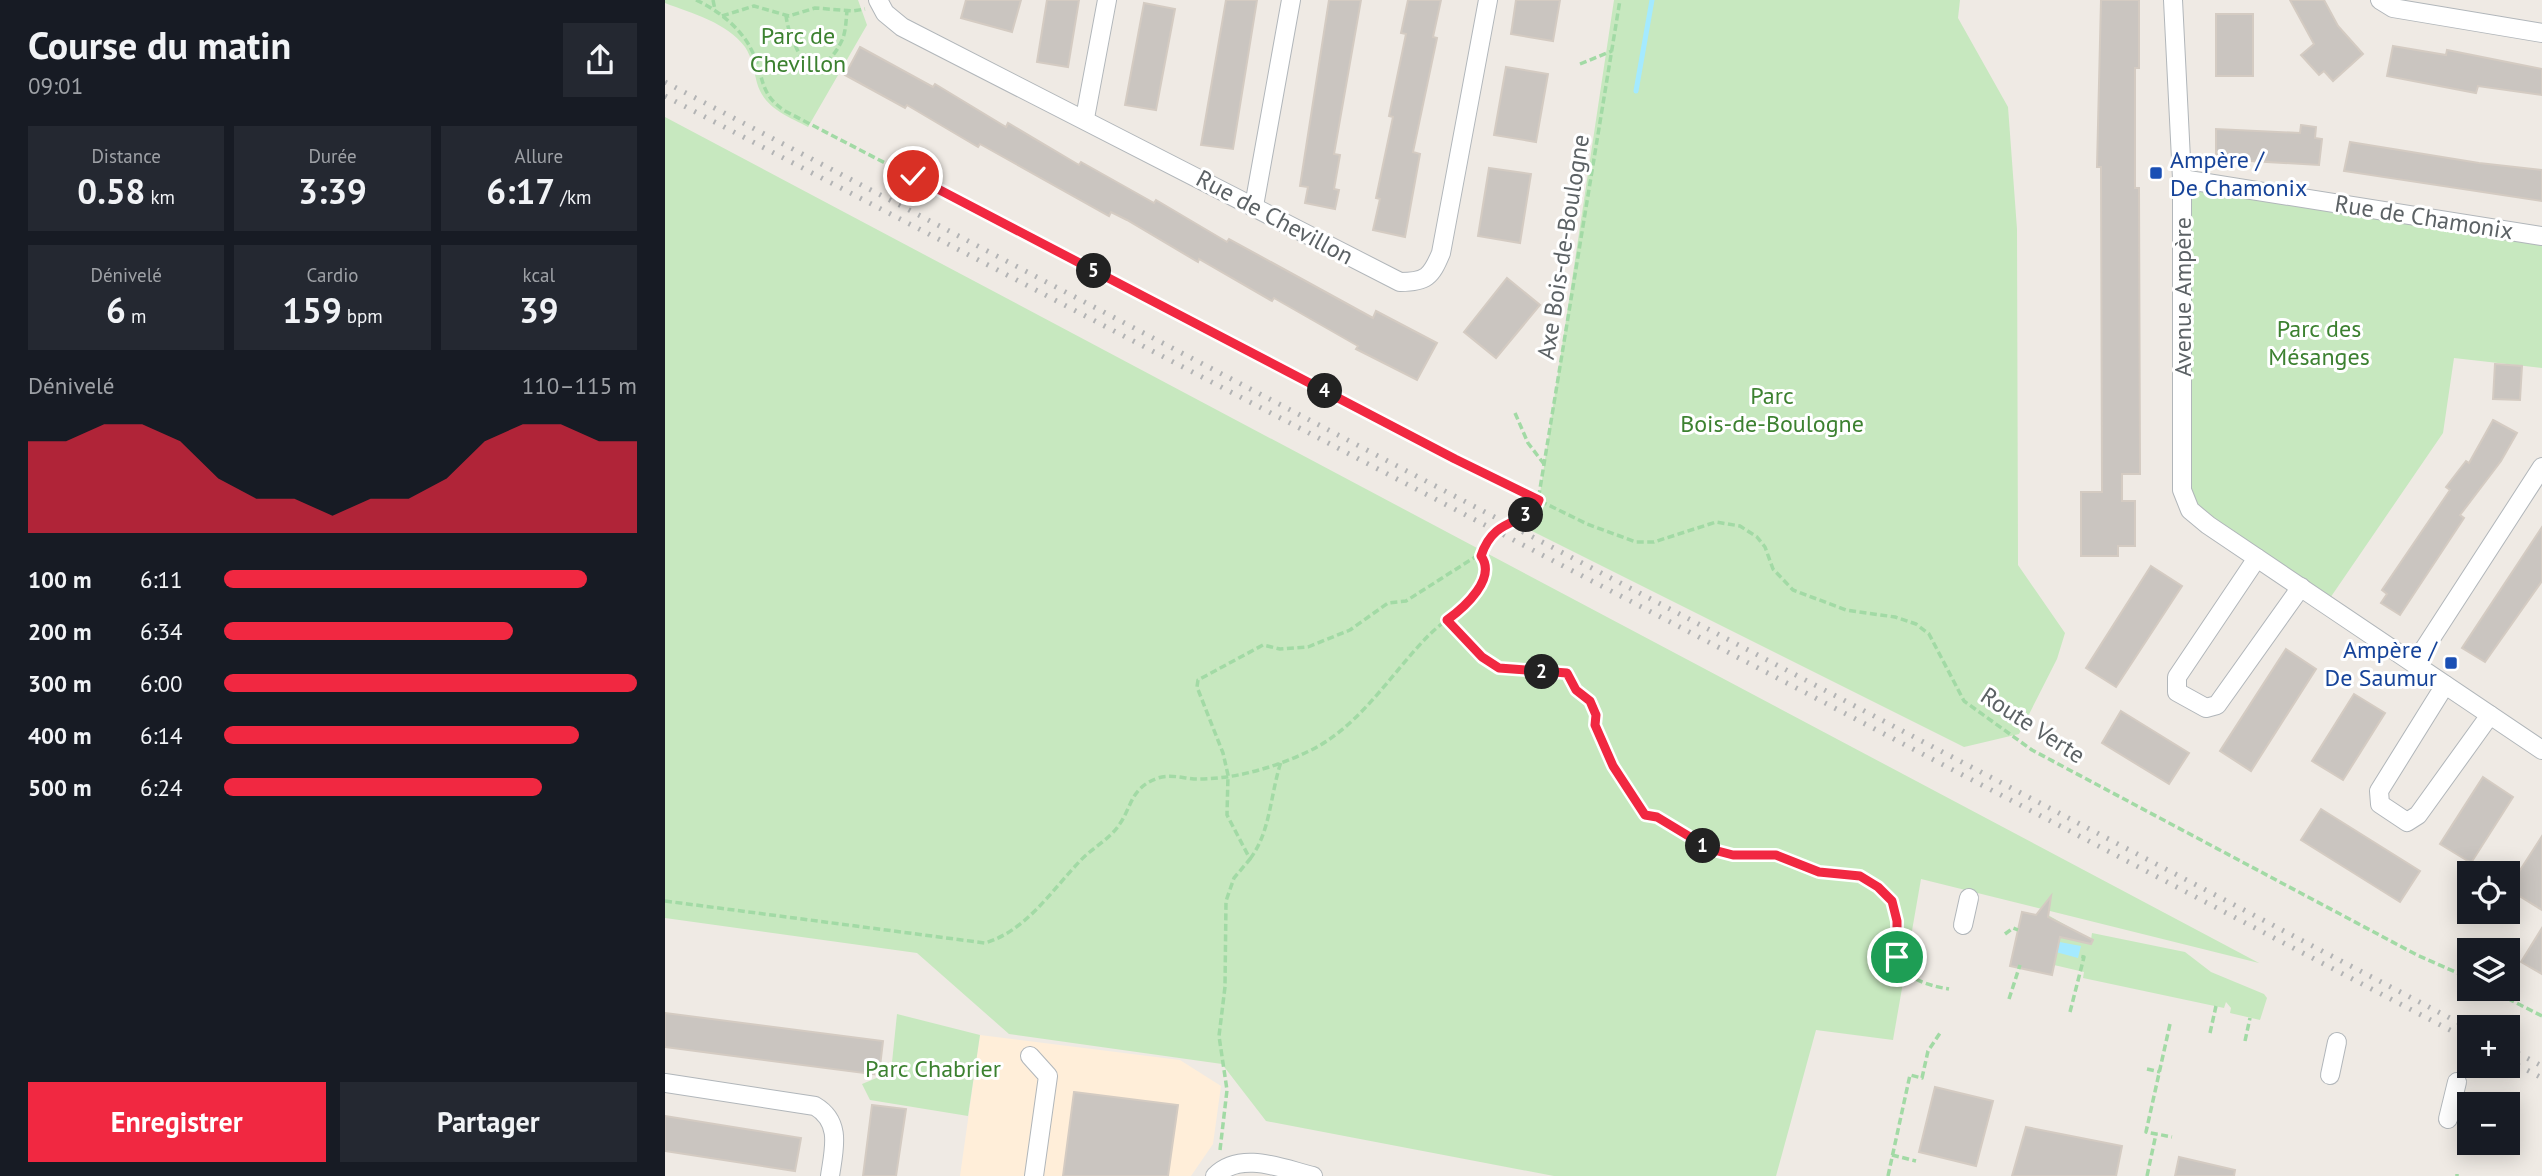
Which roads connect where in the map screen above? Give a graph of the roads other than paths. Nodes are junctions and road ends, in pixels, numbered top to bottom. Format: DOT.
graph roads {
  1 [pos="878,0"];
  2 [pos="1107,0"];
  3 [pos="1291,0"];
  4 [pos="1488,0"];
  5 [pos="2173,0"];
  6 [pos="2380,0"];
  7 [pos="2542,33"];
  8 [pos="1085,118"];
  9 [pos="2182,180"];
  10 [pos="1254,206"];
  11 [pos="2542,236"];
  12 [pos="2542,467"];
  13 [pos="2257,558"];
  14 [pos="2301,587"];
  15 [pos="2415,663"];
  16 [pos="2445,685"];
  17 [pos="2490,715"];
  18 [pos="2542,750"];
  19 [pos="1969,898"];
  20 [pos="1963,925"];
  21 [pos="2337,1042"];
  22 [pos="1030,1056"];
  23 [pos="2330,1075"];
  24 [pos="2457,1082"];
  25 [pos="665,1083"];
  26 [pos="2448,1119"];
  27 [pos="1221,1172"];
  28 [pos="830,1176"];
  29 [pos="1034,1176"];
  30 [pos="1314,1176"];
  1 -- 8 [label="street, Rue de Chevillon"];
  2 -- 8 [label="street"];
  3 -- 10 [label="street"];
  4 -- 10 [label="street, Rue de Chevillon"];
  5 -- 9 [label="street, Avenue Ampère"];
  6 -- 7 [label="street"];
  8 -- 10 [label="street, Rue de Chevillon"];
  9 -- 11 [label="street, Rue de Chamonix"];
  9 -- 13 [label="street, Avenue Ampère"];
  12 -- 15 [label="street"];
  13 -- 14 [label="street, Avenue Ampère"];
  13 -- 14 [label="street"];
  14 -- 15 [label="street, Avenue Ampère"];
  15 -- 16 [label="street, Avenue Ampère"];
  16 -- 17 [label="street, Avenue Ampère"];
  16 -- 17 [label="street"];
  17 -- 18 [label="street, Avenue Ampère"];
  19 -- 20 [label="street"];
  21 -- 23 [label="street"];
  22 -- 29 [label="street"];
  24 -- 26 [label="street"];
  25 -- 28 [label="street"];
  27 -- 30 [label="street"];
}
